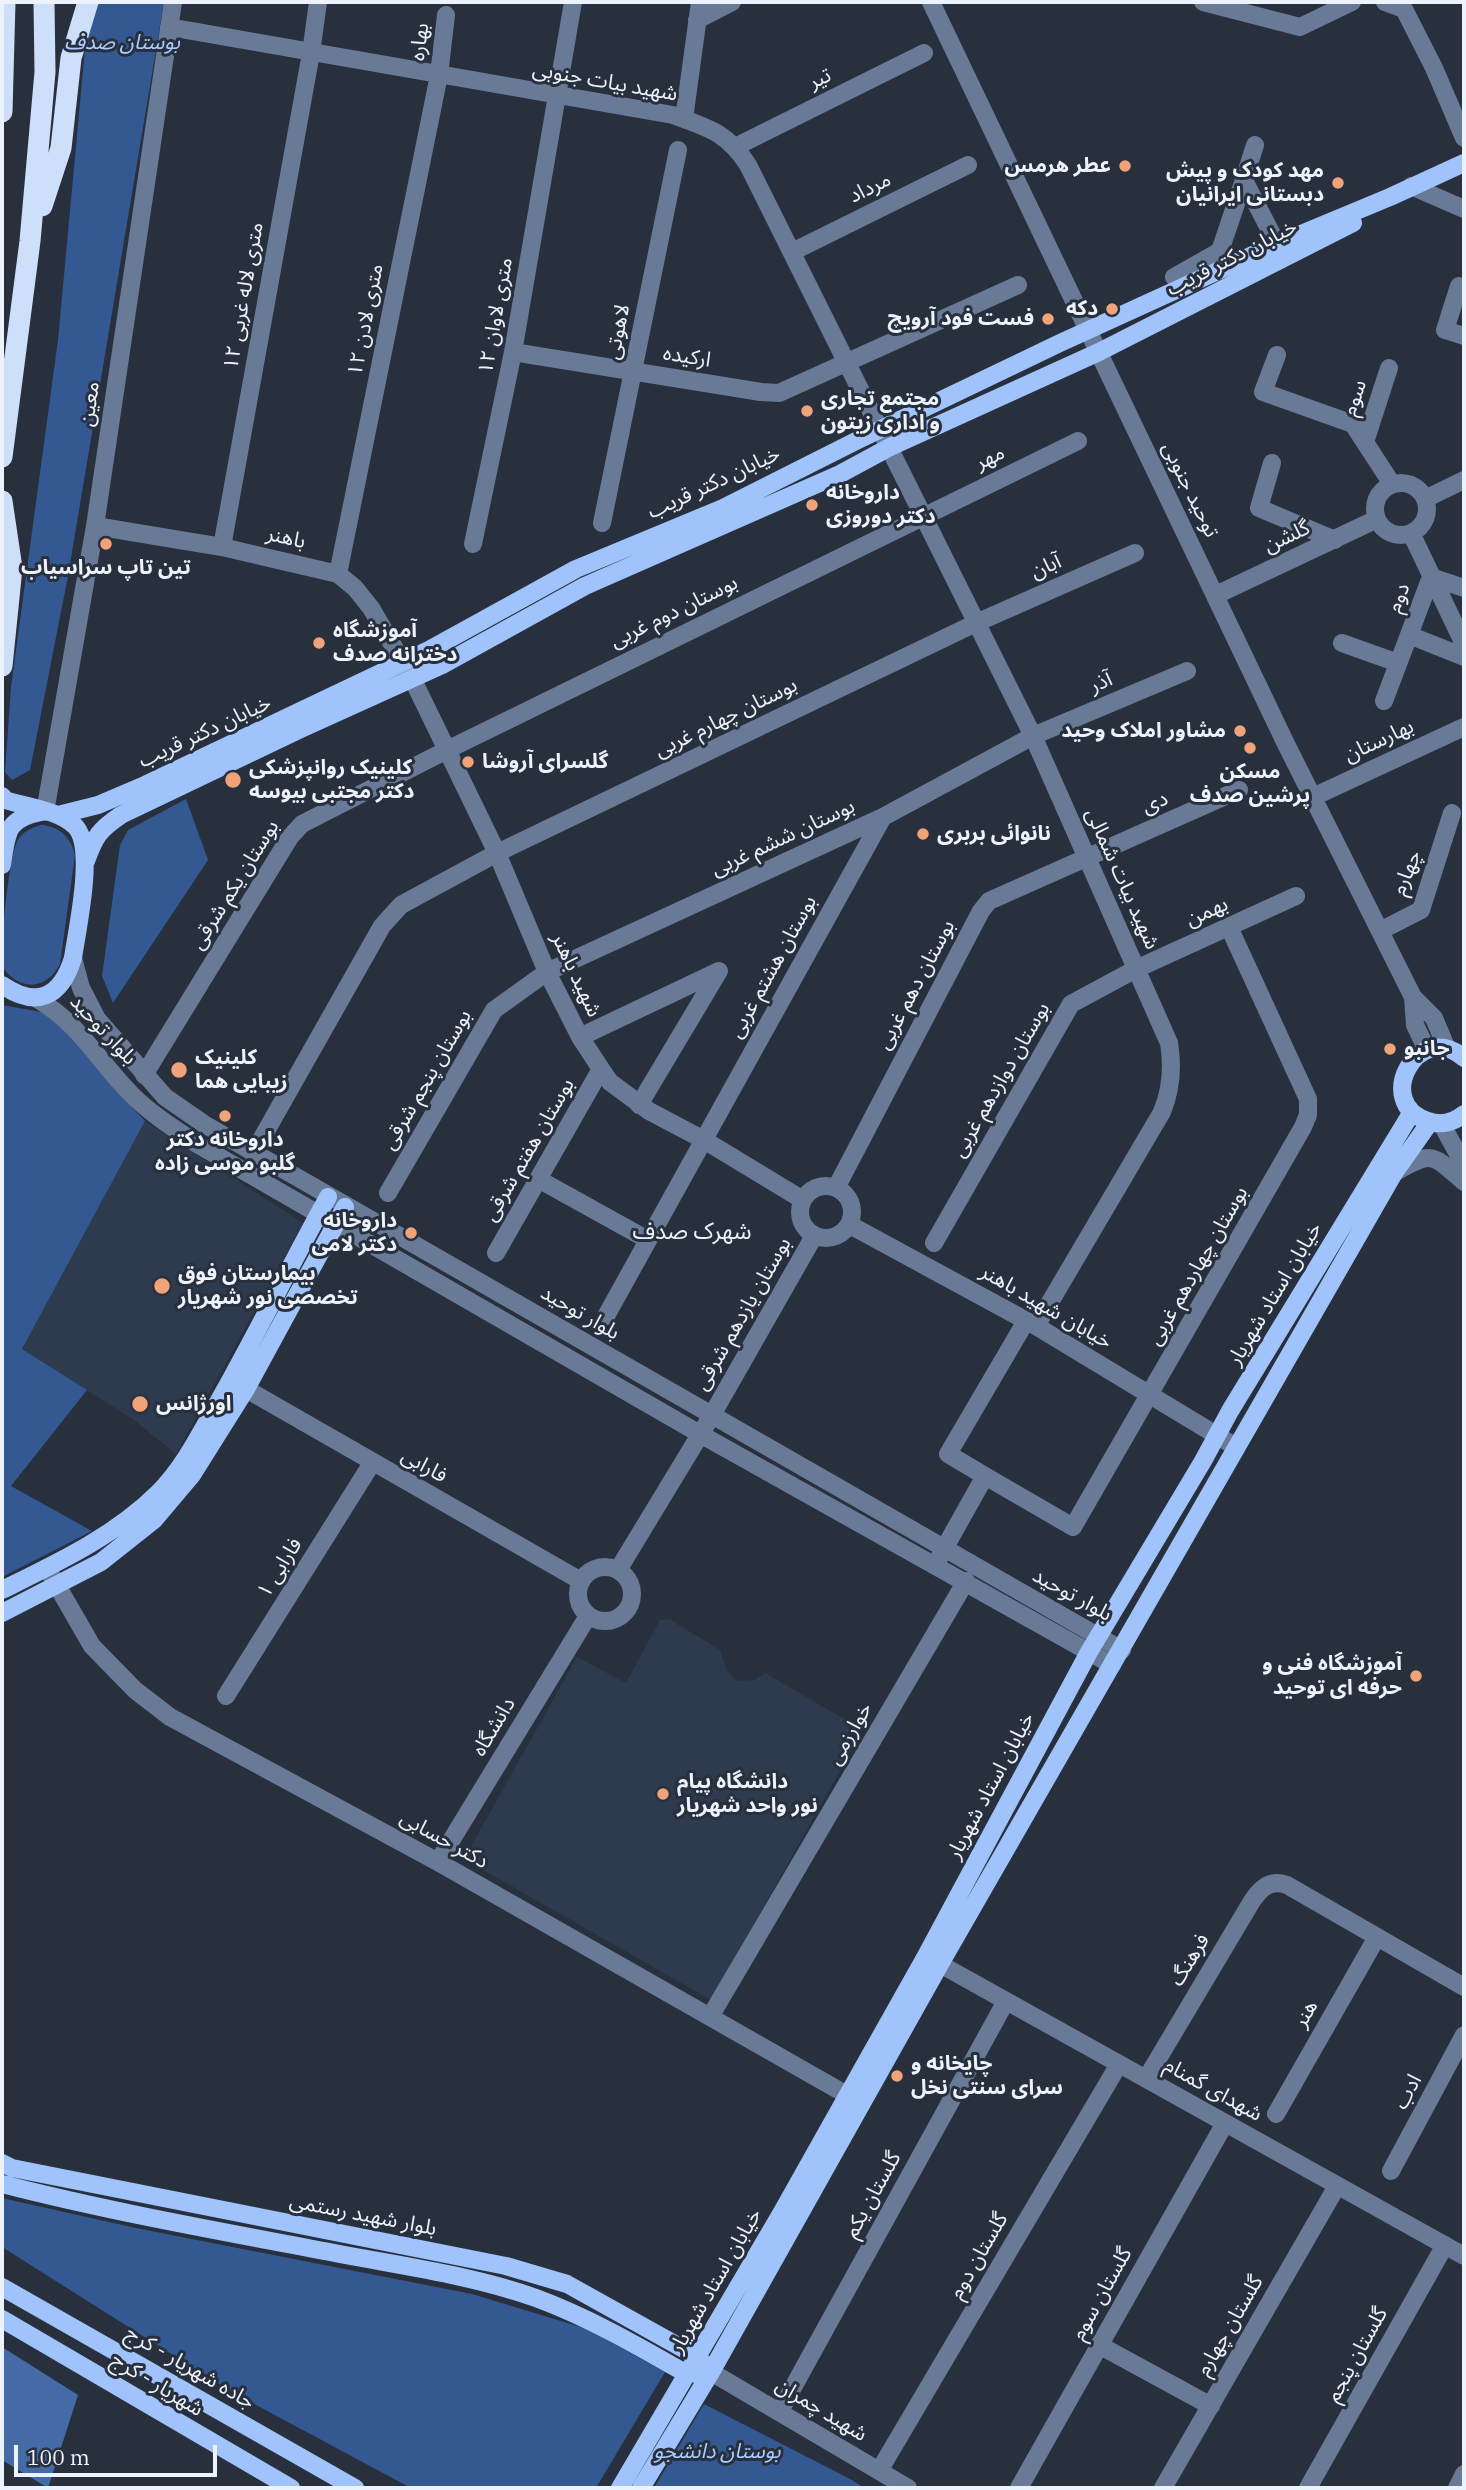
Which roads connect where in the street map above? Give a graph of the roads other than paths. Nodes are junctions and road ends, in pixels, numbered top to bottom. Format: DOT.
graph roads {
  1 [pos="5,2"];
  2 [pos="44,2"];
  3 [pos="88,2"];
  4 [pos="173,2"];
  5 [pos="318,2"];
  6 [pos="573,2"];
  7 [pos="699,2"];
  8 [pos="732,2"];
  9 [pos="931,2"];
  10 [pos="1203,2"];
  11 [pos="1352,2"];
  12 [pos="1385,2"];
  13 [pos="446,15"];
  14 [pos="697,20"];
  15 [pos="169,27"];
  16 [pos="311,53"];
  17 [pos="925,53"];
  18 [pos="439,75"];
  19 [pos="557,95"];
  20 [pos="2,112"];
  21 [pos="684,119"];
  22 [pos="1464,138"];
  23 [pos="1255,145"];
  24 [pos="737,146"];
  25 [pos="678,150"];
  26 [pos="1464,163"];
  27 [pos="968,165"];
  28 [pos="1244,180"];
  29 [pos="1412,186"];
  30 [pos="1390,197"];
  31 [pos="1464,209"];
  32 [pos="30,241"];
  33 [pos="1277,244"];
  34 [pos="792,252"];
  35 [pos="1174,276"];
  36 [pos="1018,285"];
  37 [pos="1459,286"];
  38 [pos="1089,331"];
  39 [pos="1464,336"];
  40 [pos="513,352"];
  41 [pos="1098,352"];
  42 [pos="1276,355"];
  43 [pos="848,361"];
  44 [pos="1389,368"];
  45 [pos="634,371"];
  46 [pos="880,430"];
  47 [pos="1078,441"];
  48 [pos="1365,442"];
  49 [pos="890,447"];
  50 [pos="2,457"];
  51 [pos="1272,463"];
  52 [pos="1464,480"];
  53 [pos="1392,484"];
  54 [pos="1425,499"];
  55 [pos="2,501"];
  56 [pos="922,516"];
  57 [pos="1377,519"];
  58 [pos="602,523"];
  59 [pos="95,526"];
  60 [pos="1410,533"];
  61 [pos="1335,540"];
  62 [pos="473,544"];
  63 [pos="222,547"];
  64 [pos="1135,553"];
  65 [pos="338,574"];
  66 [pos="1431,577"];
  67 [pos="1464,588"];
  68 [pos="1216,596"];
  69 [pos="975,623"];
  70 [pos="1409,635"];
  71 [pos="1342,643"];
  72 [pos="1464,643"];
  73 [pos="1464,657"];
  74 [pos="403,662"];
  75 [pos="1398,663"];
  76 [pos="2,666"];
  77 [pos="1187,671"];
  78 [pos="412,678"];
  79 [pos="1384,701"];
  80 [pos="1464,726"];
  81 [pos="1033,736"];
  82 [pos="447,750"];
  83 [pos="1239,790"];
  84 [pos="2,796"];
  85 [pos="1313,797"];
  86 [pos="52,813"];
  87 [pos="1452,813"];
  88 [pos="883,817"];
  89 [pos="497,853"];
  90 [pos="1088,857"];
  91 [pos="86,860"];
  92 [pos="2,865"];
  93 [pos="1296,896"];
  94 [pos="1229,927"];
  95 [pos="1380,931"];
  96 [pos="74,958"];
  97 [pos="1136,969"];
  98 [pos="547,972"];
  99 [pos="2,986"];
  100 [pos="1413,996"];
  101 [pos="37,999"];
  102 [pos="580,1037"];
  103 [pos="1456,1048"];
  104 [pos="1427,1050"];
  105 [pos="1464,1058"];
  106 [pos="601,1069"];
  107 [pos="144,1075"];
  108 [pos="639,1105"];
  109 [pos="1412,1112"];
  110 [pos="1464,1114"];
  111 [pos="1436,1123"];
  112 [pos="704,1140"];
  113 [pos="253,1154"];
  114 [pos="1464,1165"];
  115 [pos="1394,1173"];
  116 [pos="538,1179"];
  117 [pos="1464,1182"];
  118 [pos="836,1188"];
  119 [pos="388,1193"];
  120 [pos="803,1200"];
  121 [pos="324,1205"];
  122 [pos="341,1215"];
  123 [pos="850,1225"];
  124 [pos="814,1236"];
  125 [pos="306,1237"];
  126 [pos="648,1240"];
  127 [pos="934,1243"];
  128 [pos="323,1245"];
  129 [pos="496,1253"];
  130 [pos="606,1316"];
  131 [pos="1031,1324"];
  132 [pos="246,1389"];
  133 [pos="1151,1394"];
  134 [pos="1234,1404"];
  135 [pos="712,1415"];
  136 [pos="1250,1424"];
  137 [pos="700,1434"];
  138 [pos="1216,1434"];
  139 [pos="1236,1447"];
  140 [pos="948,1454"];
  141 [pos="1203,1461"];
  142 [pos="372,1464"];
  143 [pos="1223,1472"];
  144 [pos="985,1476"];
  145 [pos="940,1557"];
  146 [pos="47,1568"];
  147 [pos="618,1570"];
  148 [pos="581,1581"];
  149 [pos="966,1581"];
  150 [pos="57,1584"];
  151 [pos="2,1590"];
  152 [pos="2,1613"];
  153 [pos="588,1616"];
  154 [pos="1099,1637"];
  155 [pos="1089,1652"];
  156 [pos="1117,1658"];
  157 [pos="226,1696"];
  158 [pos="438,1862"];
  159 [pos="1377,1937"];
  160 [pos="933,1960"];
  161 [pos="1464,1987"];
  162 [pos="1006,2001"];
  163 [pos="710,2017"];
  164 [pos="1464,2035"];
  165 [pos="1119,2064"];
  166 [pos="1146,2079"];
  167 [pos="847,2095"];
  168 [pos="1276,2115"];
  169 [pos="1225,2123"];
  170 [pos="2,2163"];
  171 [pos="1391,2171"];
  172 [pos="2,2184"];
  173 [pos="1337,2186"];
  174 [pos="1444,2245"];
  175 [pos="1464,2256"];
  176 [pos="2,2287"];
  177 [pos="2,2319"];
  178 [pos="1100,2345"];
  179 [pos="698,2357"];
  180 [pos="711,2372"];
  181 [pos="687,2374"];
  182 [pos="1211,2406"];
  183 [pos="780,2412"];
  184 [pos="879,2471"];
  185 [pos="1464,2474"];
  186 [pos="291,2488"];
  187 [pos="355,2488"];
  188 [pos="620,2488"];
  189 [pos="641,2488"];
  190 [pos="908,2488"];
  191 [pos="1019,2488"];
  192 [pos="1163,2488"];
  193 [pos="1308,2488"];
  194 [pos="1457,2488"];
  1 -- 20 [label="highway"];
  2 -- 32 [label="highway"];
  3 -- 32 [label="highway"];
  4 -- 15 [label="street, معین"];
  5 -- 16 [label="street, ۱۲ متری لاله غربی"];
  6 -- 19 [label="street, ۱۲ متری لاوان"];
  7 -- 14 [label="street"];
  8 -- 14 [label="street"];
  9 -- 38 [label="street, توحید جنوبی"];
  10 -- 11 [label="street"];
  12 -- 22 [label="street"];
  13 -- 18 [label="street, بهاره"];
  14 -- 21 [label="street"];
  15 -- 16 [label="street, شهید بیات جنوبی"];
  15 -- 59 [label="street, معین"];
  16 -- 18 [label="street, شهید بیات جنوبی"];
  16 -- 63 [label="street, ۱۲ متری لاله غربی"];
  17 -- 24 [label="street, تیر"];
  18 -- 19 [label="street, شهید بیات جنوبی"];
  18 -- 65 [label="street, ۱۲ متری لادن"];
  19 -- 21 [label="street, شهید بیات جنوبی"];
  19 -- 40 [label="street, ۱۲ متری لاوان"];
  21 -- 24 [label="street, شهید بیات جنوبی"];
  23 -- 28 [label="street"];
  24 -- 34 [label="street"];
  25 -- 45 [label="street, لاهوتی"];
  26 -- 29 [label="main road"];
  27 -- 34 [label="street, مرداد"];
  28 -- 33 [label="street"];
  28 -- 35 [label="street"];
  29 -- 30 [label="main road"];
  29 -- 31 [label="street"];
  30 -- 33 [label="main road, خیابان دکتر قریب"];
  30 -- 41 [label="main road, خیابان دکتر قریب"];
  32 -- 50 [label="highway"];
  33 -- 38 [label="main road, خیابان دکتر قریب"];
  34 -- 43 [label="street"];
  36 -- 43 [label="street, ارکیده"];
  37 -- 39 [label="street"];
  38 -- 41 [label="street, توحید جنوبی"];
  38 -- 46 [label="main road, خیابان دکتر قریب"];
  40 -- 45 [label="street, ارکیده"];
  40 -- 62 [label="street, ۱۲ متری لاوان"];
  41 -- 49 [label="main road, خیابان دکتر قریب"];
  41 -- 68 [label="street, توحید جنوبی"];
  42 -- 48 [label="street"];
  43 -- 45 [label="street, ارکیده"];
  43 -- 46 [label="street"];
  44 -- 48 [label="street, سوم"];
  45 -- 58 [label="street, لاهوتی"];
  46 -- 49 [label="street"];
  46 -- 74 [label="main road, خیابان دکتر قریب"];
  47 -- 56 [label="street, مهر"];
  48 -- 53 [label="street"];
  49 -- 56 [label="street, شهید بیات شمالی"];
  49 -- 78 [label="main road, خیابان دکتر قریب"];
  51 -- 61 [label="street"];
  52 -- 54 [label="street"];
  53 -- 54 [label="street"];
  53 -- 57 [label="street"];
  54 -- 60 [label="street"];
  55 -- 76 [label="highway"];
  56 -- 69 [label="street, شهید بیات شمالی"];
  56 -- 82 [label="street, بوستان دوم غربی"];
  57 -- 60 [label="street"];
  57 -- 61 [label="street, گلشن"];
  59 -- 63 [label="street, باهنر"];
  59 -- 86 [label="street, معین"];
  60 -- 66 [label="street"];
  61 -- 68 [label="street, گلشن"];
  63 -- 65 [label="street, باهنر"];
  64 -- 69 [label="street, آبان"];
  65 -- 74 [label="street"];
  66 -- 67 [label="street"];
  66 -- 70 [label="street, دوم"];
  66 -- 72 [label="street"];
  68 -- 85 [label="street, توحید جنوبی"];
  69 -- 81 [label="street, شهید بیات شمالی"];
  69 -- 89 [label="street, بوستان چهارم غربی"];
  70 -- 73 [label="street, دوم"];
  70 -- 75 [label="street, دوم"];
  71 -- 75 [label="street"];
  74 -- 78 [label="street"];
  74 -- 86 [label="main road, خیابان دکتر قریب"];
  75 -- 79 [label="street, دوم"];
  77 -- 81 [label="street, آذر"];
  78 -- 82 [label="street, شهید باهنر"];
  78 -- 91 [label="main road, خیابان دکتر قریب"];
  80 -- 85 [label="street, بهارستان"];
  81 -- 88 [label="street, بوستان ششم غربی"];
  81 -- 90 [label="street, شهید بیات شمالی"];
  82 -- 89 [label="street, شهید باهنر"];
  82 -- 107 [label="street, بوستان یکم شرقی"];
  83 -- 90 [label="street, دی"];
  84 -- 86 [label="main road"];
  85 -- 95 [label="street, توحید جنوبی"];
  86 -- 91 [label="main road"];
  86 -- 92 [label="main road, خیابان دکتر قریب"];
  87 -- 95 [label="street, چهارم"];
  88 -- 98 [label="street, بوستان ششم غربی"];
  88 -- 112 [label="street, بوستان هشتم غربی"];
  89 -- 98 [label="street, شهید باهنر"];
  89 -- 113 [label="street, بوستان چهارم غربی"];
  90 -- 97 [label="street, شهید بیات شمالی"];
  90 -- 118 [label="street, بوستان دهم غربی"];
  91 -- 96 [label="main road"];
  93 -- 94 [label="street, بهمن"];
  94 -- 97 [label="street, بهمن"];
  94 -- 133 [label="street, بوستان چهاردهم غربی"];
  95 -- 100 [label="street, توحید جنوبی"];
  96 -- 101 [label="main road"];
  96 -- 107 [label="street, بلوار توحید"];
  97 -- 127 [label="street, بوستان دوازدهم غربی"];
  97 -- 131 [label="street, شهید بیات شمالی"];
  98 -- 102 [label="street, شهید باهنر"];
  98 -- 119 [label="street, بوستان پنجم شرقی"];
  99 -- 101 [label="main road"];
  100 -- 103 [label="street, توحید جنوبی"];
  100 -- 104 [label="street, توحید جنوبی"];
  101 -- 121 [label="street, بلوار توحید"];
  102 -- 106 [label="street, شهید باهنر"];
  102 -- 108 [label="street"];
  103 -- 104 [label="main road"];
  103 -- 105 [label="main road"];
  104 -- 109 [label="main road"];
  106 -- 108 [label="street, شهید باهنر"];
  106 -- 116 [label="street, بوستان هفتم شرقی"];
  107 -- 113 [label="street, بلوار توحید"];
  108 -- 112 [label="street, شهید باهنر"];
  109 -- 111 [label="main road"];
  109 -- 134 [label="main road, خیابان استاد شهریار"];
  110 -- 111 [label="main road"];
  111 -- 114 [label="street"];
  111 -- 115 [label="main road, خیابان استاد شهریار"];
  112 -- 120 [label="street, شهید باهنر"];
  112 -- 126 [label="street, بوستان هشتم غربی"];
  113 -- 121 [label="street, بلوار توحید"];
  115 -- 117 [label="street"];
  115 -- 136 [label="main road, خیابان استاد شهریار"];
  116 -- 126 [label="street"];
  116 -- 129 [label="street, بوستان هفتم شرقی"];
  118 -- 120 [label="street"];
  118 -- 123 [label="street"];
  120 -- 124 [label="street"];
  121 -- 122 [label="street, بلوار توحید"];
  121 -- 125 [label="main road"];
  122 -- 128 [label="main road"];
  122 -- 135 [label="street, بلوار توحید"];
  122 -- 137 [label="street, بلوار توحید"];
  123 -- 124 [label="street"];
  123 -- 131 [label="street, خیابان شهید باهنر"];
  124 -- 135 [label="street, بوستان یازدهم شرقی"];
  125 -- 128 [label="main road"];
  125 -- 146 [label="main road"];
  126 -- 130 [label="street, بوستان هشتم غربی"];
  128 -- 132 [label="main road"];
  131 -- 133 [label="street, خیابان شهید باهنر"];
  131 -- 140 [label="street, شهید بیات شمالی"];
  132 -- 142 [label="street, فارابی"];
  132 -- 150 [label="main road"];
  133 -- 138 [label="street, خیابان شهید باهنر"];
  133 -- 144 [label="street, بوستان چهاردهم غربی"];
  134 -- 136 [label="main road"];
  134 -- 138 [label="main road, خیابان استاد شهریار"];
  135 -- 137 [label="street, بوستان یازدهم شرقی"];
  135 -- 145 [label="street, بلوار توحید"];
  136 -- 139 [label="main road, خیابان استاد شهریار"];
  137 -- 145 [label="street, بلوار توحید"];
  137 -- 147 [label="street"];
  138 -- 139 [label="street, خیابان شهید باهنر"];
  138 -- 141 [label="main road, خیابان استاد شهریار"];
  139 -- 143 [label="main road, خیابان استاد شهریار"];
  140 -- 144 [label="street, بوستان چهاردهم غربی"];
  141 -- 143 [label="main road"];
  141 -- 154 [label="main road, خیابان استاد شهریار"];
  142 -- 148 [label="street, فارابی"];
  142 -- 157 [label="street, فارابی ۱"];
  143 -- 156 [label="main road, خیابان استاد شهریار"];
  144 -- 145 [label="street"];
  145 -- 149 [label="street, بلوار توحید"];
  145 -- 154 [label="street, بلوار توحید"];
  146 -- 150 [label="street, دکتر حسابی"];
  146 -- 151 [label="main road"];
  147 -- 148 [label="street"];
  147 -- 153 [label="street"];
  148 -- 153 [label="street"];
  149 -- 155 [label="street, بلوار توحید"];
  149 -- 163 [label="street, خوارزمی"];
  150 -- 152 [label="main road"];
  150 -- 158 [label="street, دکتر حسابی"];
  153 -- 158 [label="street, دانشگاه"];
  154 -- 155 [label="main road, خیابان استاد شهریار"];
  154 -- 156 [label="street, بلوار توحید"];
  155 -- 156 [label="street, بلوار توحید"];
  155 -- 160 [label="main road, خیابان استاد شهریار"];
  156 -- 160 [label="main road, خیابان استاد شهریار"];
  158 -- 163 [label="street, دکتر حسابی"];
  159 -- 161 [label="street"];
  159 -- 166 [label="street, فرهنگ"];
  159 -- 168 [label="street, هنر"];
  160 -- 162 [label="street, شهدای گمنام"];
  160 -- 167 [label="main road, خیابان استاد شهریار"];
  160 -- 180 [label="main road, خیابان استاد شهریار"];
  162 -- 165 [label="street, شهدای گمنام"];
  162 -- 183 [label="street, گلستان یکم"];
  163 -- 167 [label="street, دکتر حسابی"];
  164 -- 171 [label="street, ادب"];
  165 -- 166 [label="street, شهدای گمنام"];
  165 -- 184 [label="street, گلستان دوم"];
  166 -- 169 [label="street, شهدای گمنام"];
  167 -- 179 [label="main road, خیابان استاد شهریار"];
  169 -- 173 [label="street, شهدای گمنام"];
  169 -- 178 [label="street, گلستان سوم"];
  170 -- 179 [label="main road, بلوار شهید رستمی"];
  172 -- 181 [label="main road, بلوار شهید رستمی"];
  173 -- 174 [label="street, شهدای گمنام"];
  173 -- 182 [label="street, گلستان چهارم"];
  174 -- 175 [label="street, شهدای گمنام"];
  174 -- 193 [label="street, گلستان پنجم"];
  176 -- 187 [label="main road, جاده شهریار - کرج"];
  177 -- 186 [label="main road, شهریار - کرج"];
  178 -- 182 [label="street"];
  178 -- 191 [label="street, گلستان سوم"];
  179 -- 180 [label="main road, بلوار شهید رستمی"];
  179 -- 181 [label="main road, خیابان استاد شهریار"];
  180 -- 181 [label="main road"];
  180 -- 183 [label="street, شهید چمران"];
  180 -- 189 [label="main road, خیابان استاد شهریار"];
  181 -- 188 [label="main road, خیابان استاد شهریار"];
  182 -- 192 [label="street, گلستان چهارم"];
  183 -- 184 [label="street, شهید چمران"];
  184 -- 190 [label="street, شهید چمران"];
  185 -- 194 [label="street"];
}
